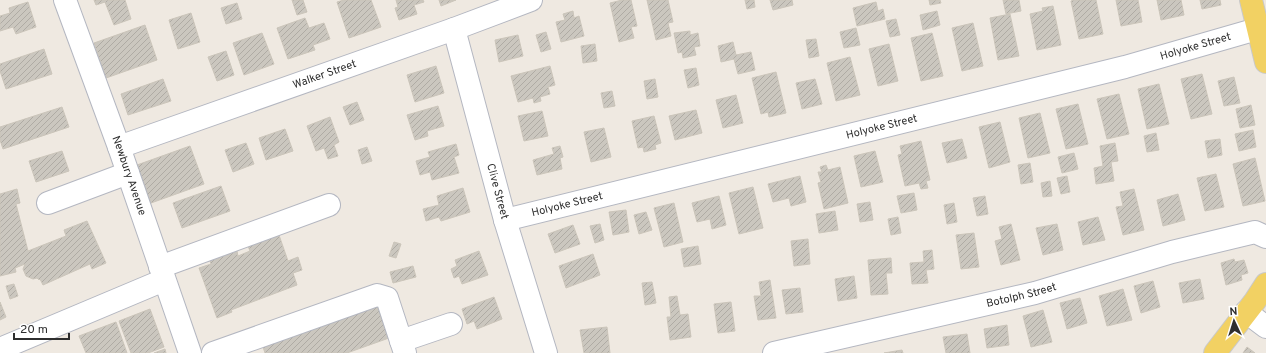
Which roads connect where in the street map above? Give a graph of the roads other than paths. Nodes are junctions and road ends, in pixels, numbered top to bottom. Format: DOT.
graph roads {
  1 [pos="65,0"];
  2 [pos="531,0"];
  3 [pos="1251,0"];
  4 [pos="454,29"];
  5 [pos="1257,29"];
  6 [pos="1266,62"];
  7 [pos="119,147"];
  8 [pos="128,173"];
  9 [pos="48,204"];
  10 [pos="329,205"];
  11 [pos="505,220"];
  12 [pos="1266,237"];
  13 [pos="162,274"];
  14 [pos="1266,284"];
  15 [pos="1246,312"];
  16 [pos="450,324"];
  17 [pos="1266,327"];
  18 [pos="403,347"];
  19 [pos="0,349"];
  20 [pos="235,349"];
  21 [pos="190,353"];
  22 [pos="213,353"];
  23 [pos="546,353"];
  24 [pos="774,353"];
  25 [pos="1215,353"];
  1 -- 7 [label="street, Newbury Avenue"];
  2 -- 4 [label="street, Walker Street"];
  3 -- 5 [label="main road"];
  4 -- 7 [label="street, Walker Street"];
  4 -- 11 [label="street, Clive Street"];
  5 -- 6 [label="main road"];
  5 -- 11 [label="street, Holyoke Street"];
  7 -- 8 [label="street, Newbury Avenue"];
  8 -- 9 [label="street"];
  8 -- 13 [label="street, Newbury Avenue"];
  10 -- 13 [label="street"];
  11 -- 23 [label="street, Clive Street"];
  12 -- 24 [label="street, Botolph Street"];
  13 -- 19 [label="street"];
  13 -- 21 [label="street, Newbury Avenue"];
  14 -- 15 [label="main road"];
  15 -- 17 [label="street"];
  15 -- 25 [label="main road"];
  16 -- 18 [label="street"];
  18 -- 20 [label="street"];
  20 -- 22 [label="street"];
}
